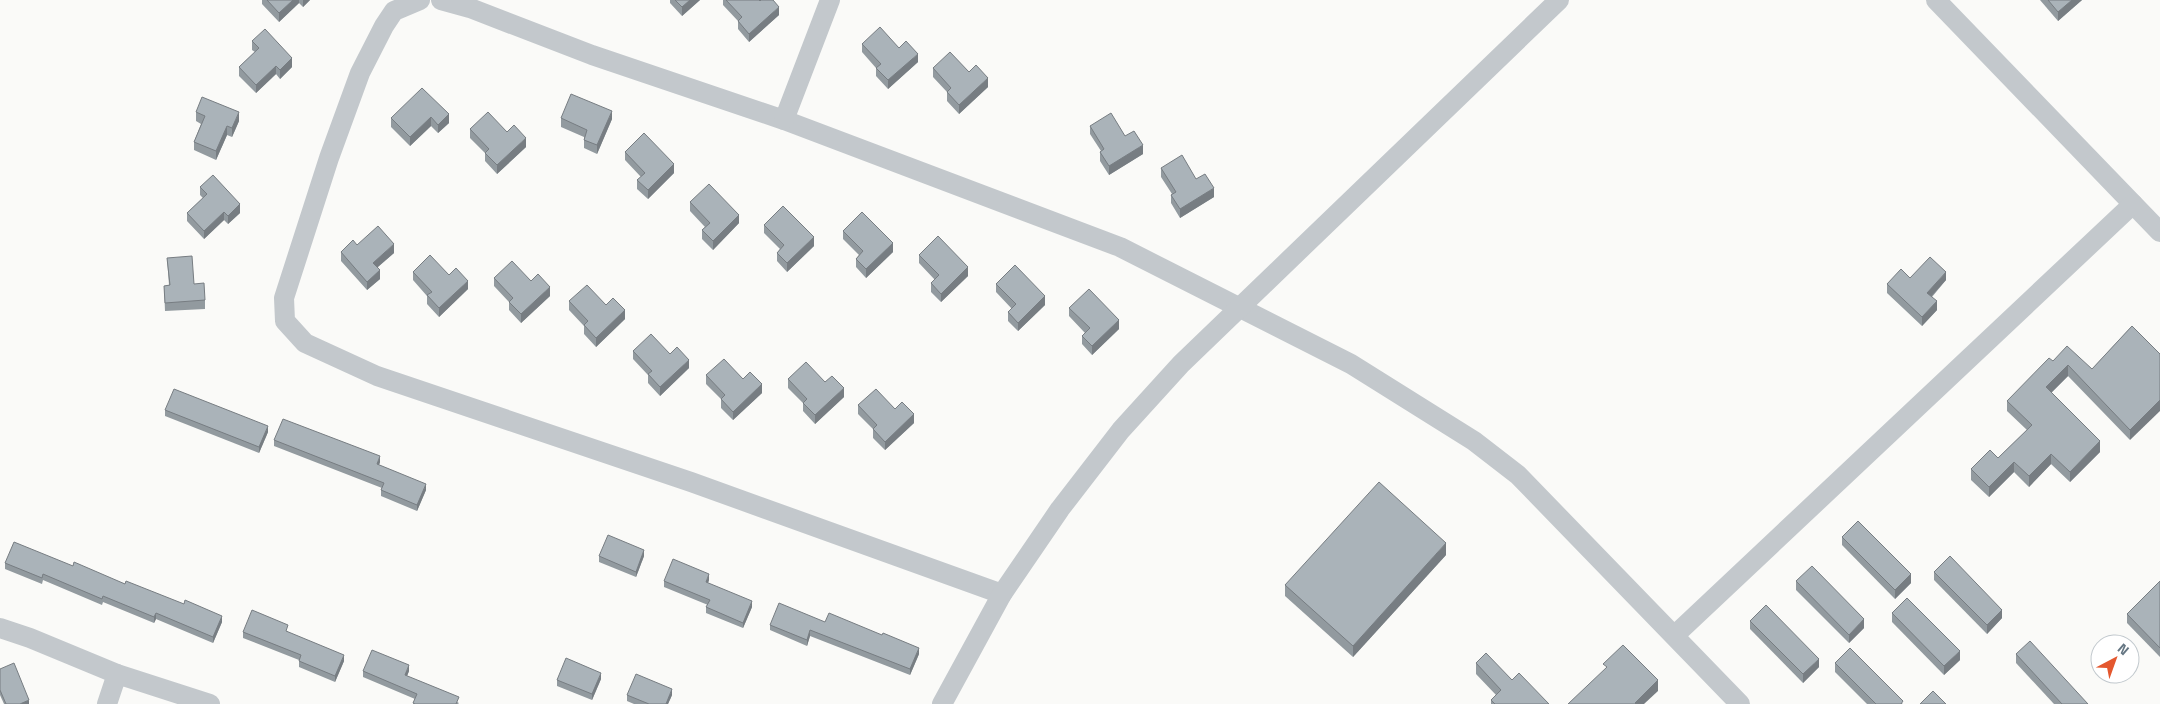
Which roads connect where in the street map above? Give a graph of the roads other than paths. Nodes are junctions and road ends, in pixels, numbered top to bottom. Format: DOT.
graph roads {
  1 [pos="420,0"];
  2 [pos="441,0"];
  3 [pos="830,0"];
  4 [pos="1559,0"];
  5 [pos="1936,0"];
  6 [pos="784,120"];
  7 [pos="2133,204"];
  8 [pos="2160,232"];
  9 [pos="1239,307"];
  10 [pos="1002,594"];
  11 [pos="0,628"];
  12 [pos="1675,635"];
  13 [pos="117,674"];
  14 [pos="107,704"];
  15 [pos="210,704"];
  16 [pos="942,704"];
  17 [pos="1740,704"];
  1 -- 10 [label="street"];
  2 -- 6 [label="street"];
  3 -- 6 [label="street"];
  4 -- 9 [label="street"];
  5 -- 7 [label="street"];
  6 -- 9 [label="street"];
  7 -- 8 [label="street"];
  7 -- 12 [label="street"];
  9 -- 10 [label="street"];
  9 -- 12 [label="street"];
  10 -- 16 [label="street"];
  11 -- 13 [label="street"];
  12 -- 17 [label="street"];
  13 -- 14 [label="street"];
  13 -- 15 [label="street"];
}
